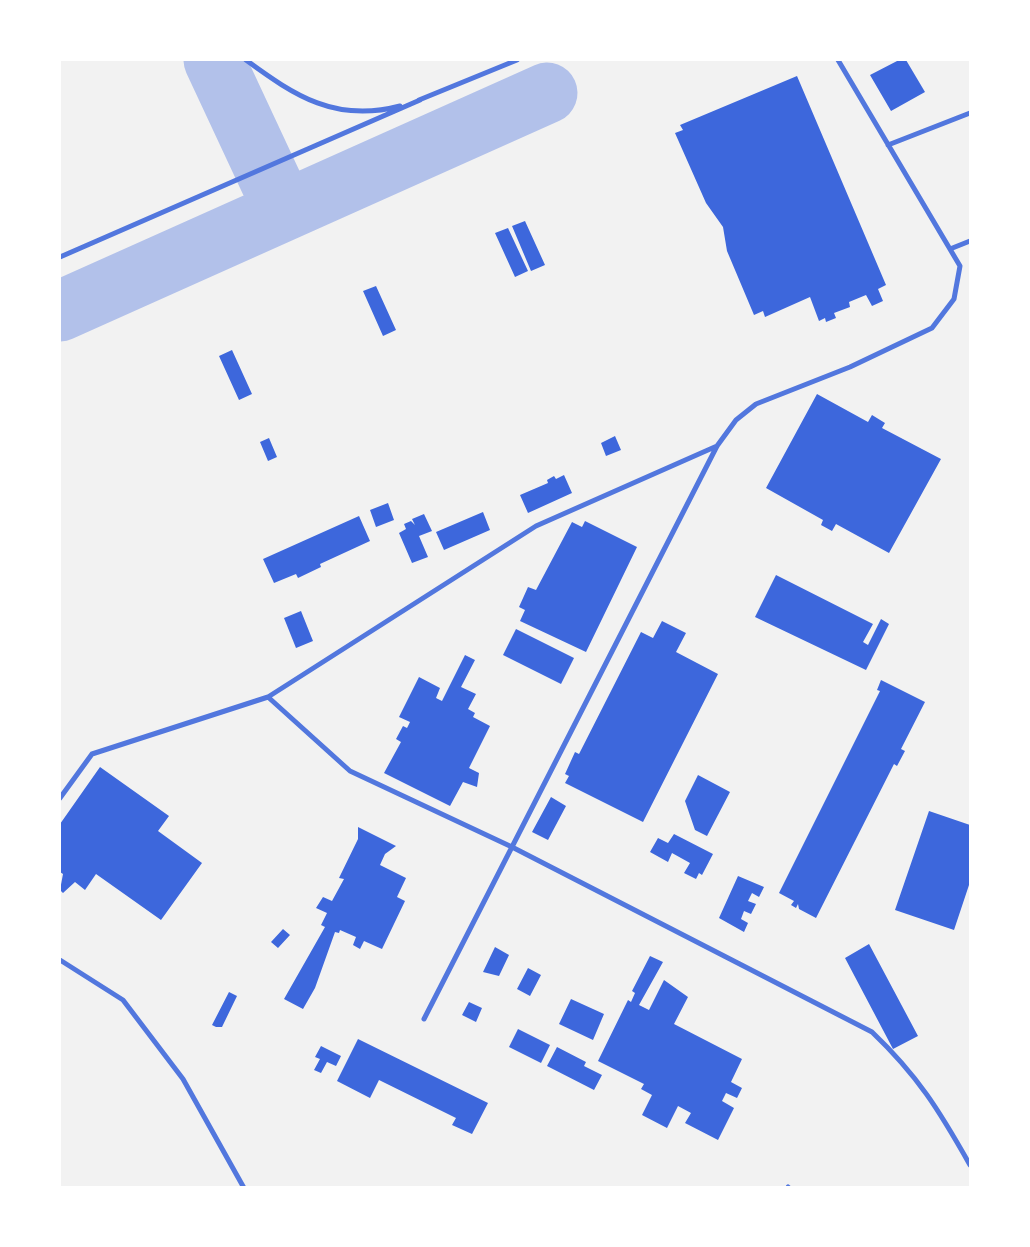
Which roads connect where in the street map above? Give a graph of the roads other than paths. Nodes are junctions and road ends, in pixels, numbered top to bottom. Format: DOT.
graph roads {
  1 [pos="246,60"];
  2 [pos="517,60"];
  3 [pos="838,60"];
  4 [pos="420,100"];
  5 [pos="971,113"];
  6 [pos="888,145"];
  7 [pos="971,241"];
  8 [pos="950,249"];
  9 [pos="60,257"];
  10 [pos="717,446"];
  11 [pos="268,697"];
  12 [pos="60,798"];
  13 [pos="512,847"];
  14 [pos="60,960"];
  15 [pos="424,1019"];
  16 [pos="971,1165"];
  17 [pos="244,1188"];
  1 -- 4 [label="lane"];
  2 -- 4 [label="lane"];
  3 -- 6 [label="lane"];
  4 -- 9 [label="lane"];
  5 -- 6 [label="lane"];
  6 -- 8 [label="lane"];
  7 -- 8 [label="lane"];
  8 -- 10 [label="lane"];
  10 -- 11 [label="lane"];
  10 -- 13 [label="lane"];
  11 -- 12 [label="lane"];
  11 -- 13 [label="lane"];
  13 -- 15 [label="lane"];
  13 -- 16 [label="lane"];
  14 -- 17 [label="lane"];
}
